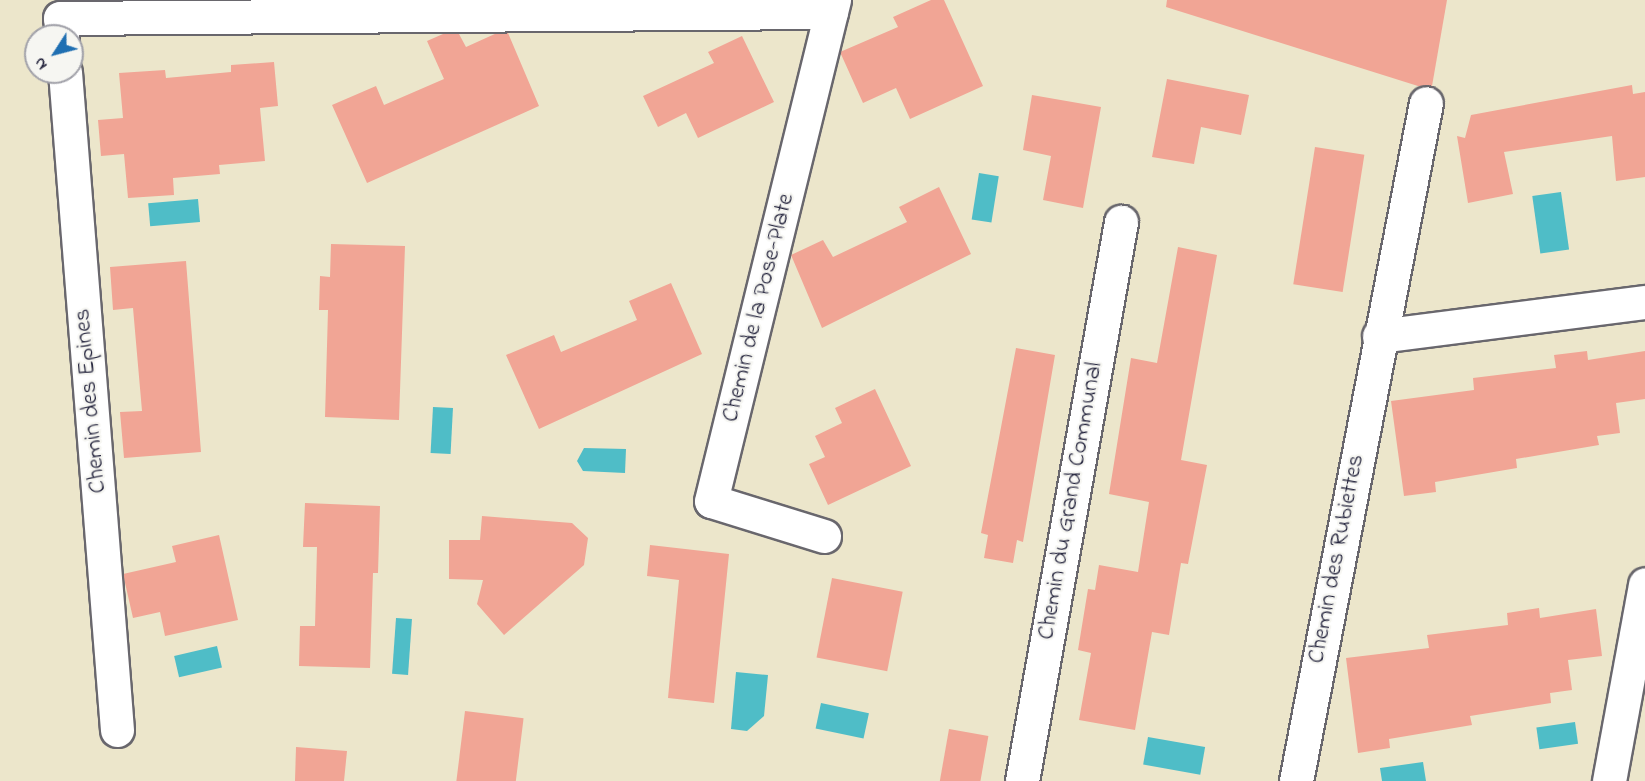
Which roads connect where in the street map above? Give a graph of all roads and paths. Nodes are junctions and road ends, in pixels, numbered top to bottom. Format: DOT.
graph roads {
  1 [pos="833,6"];
  2 [pos="76,18"];
  3 [pos="66,84"];
  4 [pos="1426,103"];
  5 [pos="1121,222"];
  6 [pos="1645,302"];
  7 [pos="1379,336"];
  8 [pos="824,536"];
  9 [pos="1643,601"];
  10 [pos="117,730"];
  11 [pos="1022,781"];
  12 [pos="1296,781"];
  13 [pos="1609,781"];
  1 -- 2 [label="street"];
  1 -- 8 [label="street, Chemin de la Pose-Plate"];
  3 -- 10 [label="street, Chemin des Epines"];
  4 -- 7 [label="street, Chemin des Rubiettes"];
  5 -- 11 [label="street, Chemin du Grand Communal"];
  6 -- 7 [label="street"];
  7 -- 12 [label="street, Chemin des Rubiettes"];
  9 -- 13 [label="street"];
}
